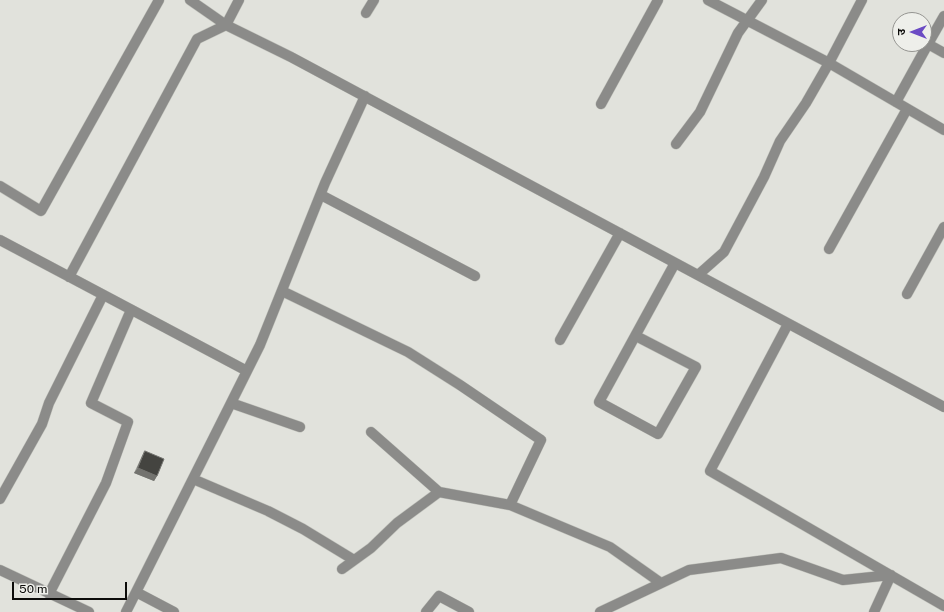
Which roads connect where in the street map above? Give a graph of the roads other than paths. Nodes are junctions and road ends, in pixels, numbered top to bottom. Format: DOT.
graph roads {
  1 [pos="159,0"];
  2 [pos="190,0"];
  3 [pos="239,0"];
  4 [pos="374,0"];
  5 [pos="658,0"];
  6 [pos="708,0"];
  7 [pos="762,0"];
  8 [pos="862,0"];
  9 [pos="366,13"];
  10 [pos="944,16"];
  11 [pos="746,21"];
  12 [pos="226,25"];
  13 [pos="932,37"];
  14 [pos="932,46"];
  15 [pos="924,52"];
  16 [pos="944,53"];
  17 [pos="829,63"];
  18 [pos="364,96"];
  19 [pos="896,102"];
  20 [pos="601,104"];
  21 [pos="907,109"];
  22 [pos="944,130"];
  23 [pos="676,144"];
  24 [pos="0,186"];
  25 [pos="321,195"];
  26 [pos="944,228"];
  27 [pos="620,234"];
  28 [pos="0,240"];
  29 [pos="829,249"];
  30 [pos="675,263"];
  31 [pos="698,275"];
  32 [pos="475,276"];
  33 [pos="69,277"];
  34 [pos="282,291"];
  35 [pos="907,294"];
  36 [pos="103,295"];
  37 [pos="131,310"];
  38 [pos="788,324"];
  39 [pos="636,336"];
  40 [pos="560,340"];
  41 [pos="247,371"];
  42 [pos="231,403"];
  43 [pos="944,407"];
  44 [pos="300,427"];
  45 [pos="371,432"];
  46 [pos="193,479"];
  47 [pos="439,492"];
  48 [pos="0,499"];
  49 [pos="510,505"];
  50 [pos="354,560"];
  51 [pos="342,569"];
  52 [pos="0,570"];
  53 [pos="890,575"];
  54 [pos="661,583"];
  55 [pos="136,592"];
  56 [pos="50,594"];
  57 [pos="944,606"];
  58 [pos="89,612"];
  59 [pos="126,612"];
  60 [pos="174,612"];
  61 [pos="426,612"];
  62 [pos="469,612"];
  63 [pos="600,612"];
  64 [pos="874,612"];
  1 -- 24 [label="street"];
  2 -- 12 [label="street"];
  3 -- 12 [label="street"];
  4 -- 9 [label="street"];
  5 -- 20 [label="street"];
  6 -- 11 [label="street"];
  7 -- 11 [label="street"];
  8 -- 17 [label="street"];
  10 -- 13 [label="street"];
  11 -- 17 [label="street"];
  11 -- 23 [label="street"];
  12 -- 18 [label="street"];
  12 -- 33 [label="street"];
  14 -- 16 [label="street"];
  15 -- 19 [label="street"];
  17 -- 19 [label="street"];
  17 -- 31 [label="street"];
  18 -- 25 [label="street"];
  18 -- 27 [label="street"];
  19 -- 21 [label="street"];
  21 -- 22 [label="street"];
  21 -- 29 [label="street"];
  25 -- 32 [label="street"];
  25 -- 34 [label="street"];
  26 -- 35 [label="street"];
  27 -- 30 [label="street"];
  27 -- 40 [label="street"];
  28 -- 33 [label="street"];
  30 -- 31 [label="street"];
  30 -- 39 [label="street"];
  31 -- 38 [label="street"];
  33 -- 36 [label="street"];
  34 -- 41 [label="street"];
  34 -- 49 [label="street"];
  36 -- 37 [label="street"];
  36 -- 48 [label="street"];
  37 -- 41 [label="street"];
  37 -- 56 [label="street"];
  38 -- 43 [label="street"];
  38 -- 53 [label="street"];
  39 -- 39 [label="street"];
  41 -- 42 [label="street"];
  42 -- 44 [label="street"];
  42 -- 46 [label="street"];
  45 -- 47 [label="street"];
  46 -- 50 [label="street"];
  46 -- 55 [label="street"];
  47 -- 49 [label="street"];
  47 -- 50 [label="street"];
  49 -- 54 [label="street"];
  50 -- 51 [label="street"];
  52 -- 56 [label="street"];
  53 -- 54 [label="street"];
  53 -- 57 [label="street"];
  53 -- 64 [label="street"];
  54 -- 63 [label="street"];
  55 -- 59 [label="street"];
  55 -- 60 [label="street"];
  56 -- 58 [label="street"];
  61 -- 62 [label="street"];
}
